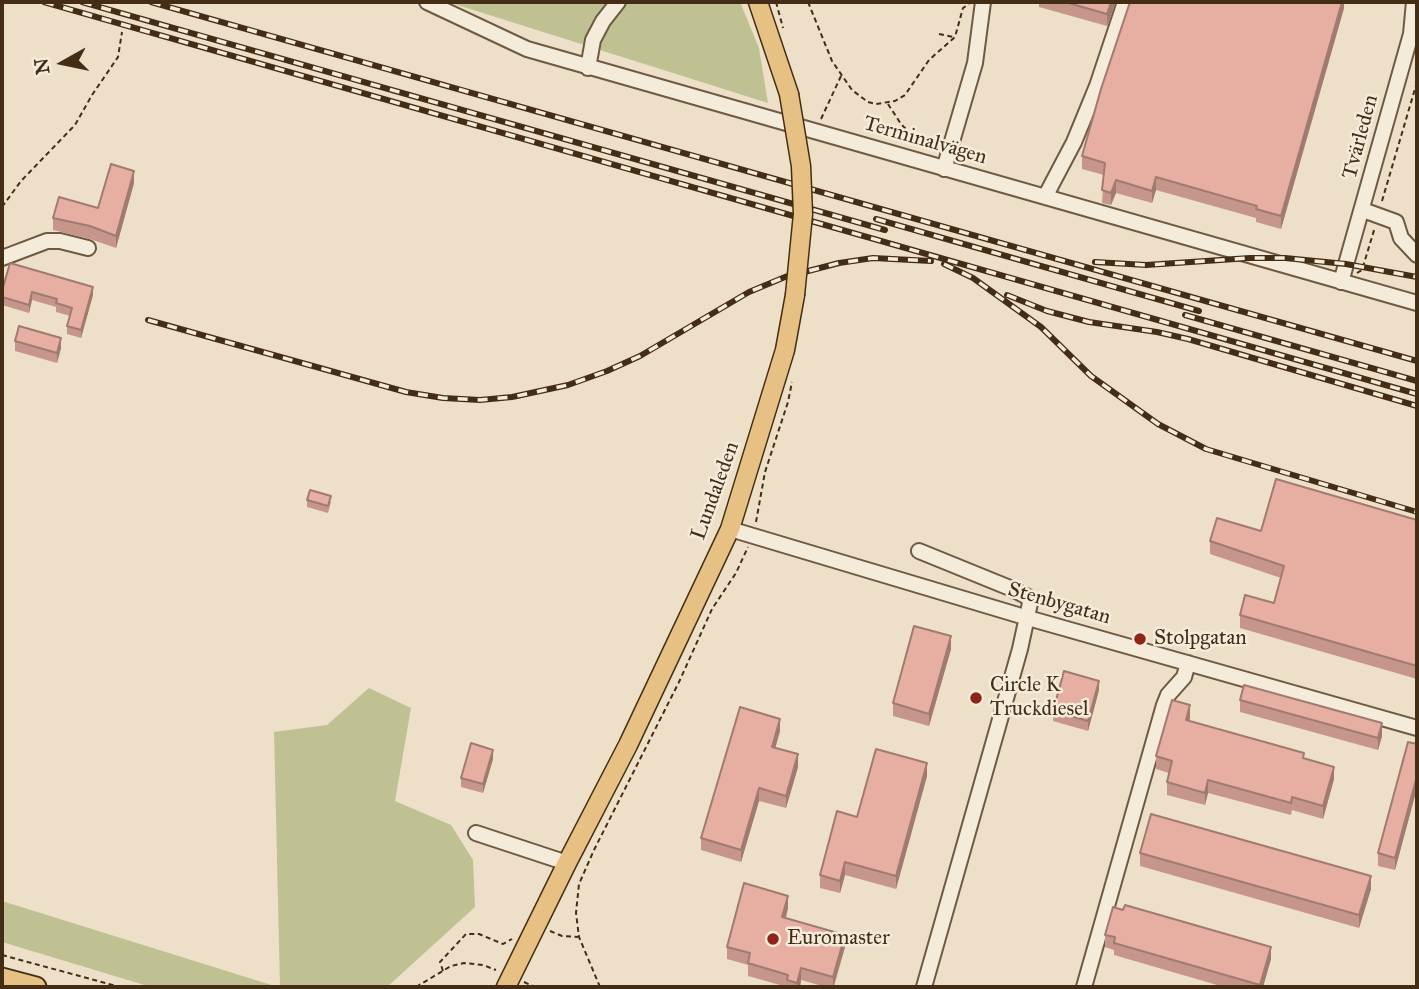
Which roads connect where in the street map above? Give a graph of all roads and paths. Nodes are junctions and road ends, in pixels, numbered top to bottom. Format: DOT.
graph roads {
  1 [pos="427,2"];
  2 [pos="618,2"];
  3 [pos="758,2"];
  4 [pos="776,2"];
  5 [pos="808,2"];
  6 [pos="980,2"];
  7 [pos="1125,2"];
  8 [pos="1414,2"];
  9 [pos="778,8"];
  10 [pos="122,32"];
  11 [pos="1414,33"];
  12 [pos="939,34"];
  13 [pos="955,37"];
  14 [pos="588,68"];
  15 [pos="841,75"];
  16 [pos="1417,82"];
  17 [pos="887,103"];
  18 [pos="815,132"];
  19 [pos="926,150"];
  20 [pos="944,169"];
  21 [pos="1045,197"];
  22 [pos="2,207"];
  23 [pos="1363,210"];
  24 [pos="1378,215"];
  25 [pos="89,248"];
  26 [pos="1417,255"];
  27 [pos="2,258"];
  28 [pos="1341,282"];
  29 [pos="1417,303"];
  30 [pos="793,376"];
  31 [pos="730,529"];
  32 [pos="752,535"];
  33 [pos="919,551"];
  34 [pos="1028,618"];
  35 [pos="1188,663"];
  36 [pos="1417,728"];
  37 [pos="476,833"];
  38 [pos="567,863"];
  39 [pos="550,931"];
  40 [pos="515,936"];
  41 [pos="579,937"];
  42 [pos="2,955"];
  43 [pos="443,971"];
  44 [pos="2,978"];
  45 [pos="511,982"];
  46 [pos="36,987"];
  47 [pos="120,987"];
  48 [pos="416,987"];
  49 [pos="535,987"];
  50 [pos="600,987"];
  51 [pos="924,987"];
  52 [pos="1084,987"];
  1 -- 14 [label="street, Terminalvägen"];
  2 -- 14 [label="street"];
  3 -- 31 [label="main road, Lundaleden, bridge"];
  4 -- 9 [label="path"];
  5 -- 15 [label="path"];
  6 -- 13 [label="path"];
  6 -- 20 [label="street"];
  7 -- 21 [label="street"];
  8 -- 11 [label="street, Tvärleden"];
  10 -- 22 [label="path"];
  11 -- 23 [label="street, Tvärleden"];
  12 -- 13 [label="path"];
  13 -- 17 [label="path"];
  14 -- 18 [label="street, Terminalvägen"];
  15 -- 17 [label="path"];
  15 -- 18 [label="path"];
  16 -- 24 [label="path"];
  17 -- 19 [label="path"];
  18 -- 20 [label="street, Terminalvägen"];
  20 -- 21 [label="street, Terminalvägen"];
  21 -- 28 [label="street, Terminalvägen"];
  23 -- 24 [label="street"];
  23 -- 28 [label="street, Tvärleden"];
  24 -- 26 [label="street"];
  24 -- 28 [label="path"];
  25 -- 27 [label="street"];
  28 -- 29 [label="street, Terminalvägen"];
  30 -- 32 [label="path"];
  31 -- 32 [label="street, Stenbygatan"];
  31 -- 38 [label="main road, Lundaleden"];
  32 -- 34 [label="street, Stenbygatan"];
  32 -- 41 [label="path"];
  33 -- 34 [label="street"];
  34 -- 35 [label="street, Stenbygatan"];
  34 -- 51 [label="street"];
  35 -- 36 [label="street, Stenbygatan"];
  35 -- 52 [label="street"];
  37 -- 38 [label="street"];
  38 -- 45 [label="main road, Lundaleden"];
  39 -- 41 [label="path"];
  40 -- 43 [label="path"];
  41 -- 50 [label="path"];
  42 -- 47 [label="path"];
  43 -- 45 [label="path"];
  43 -- 48 [label="path"];
  44 -- 46 [label="highway"];
  45 -- 49 [label="path"];
}
